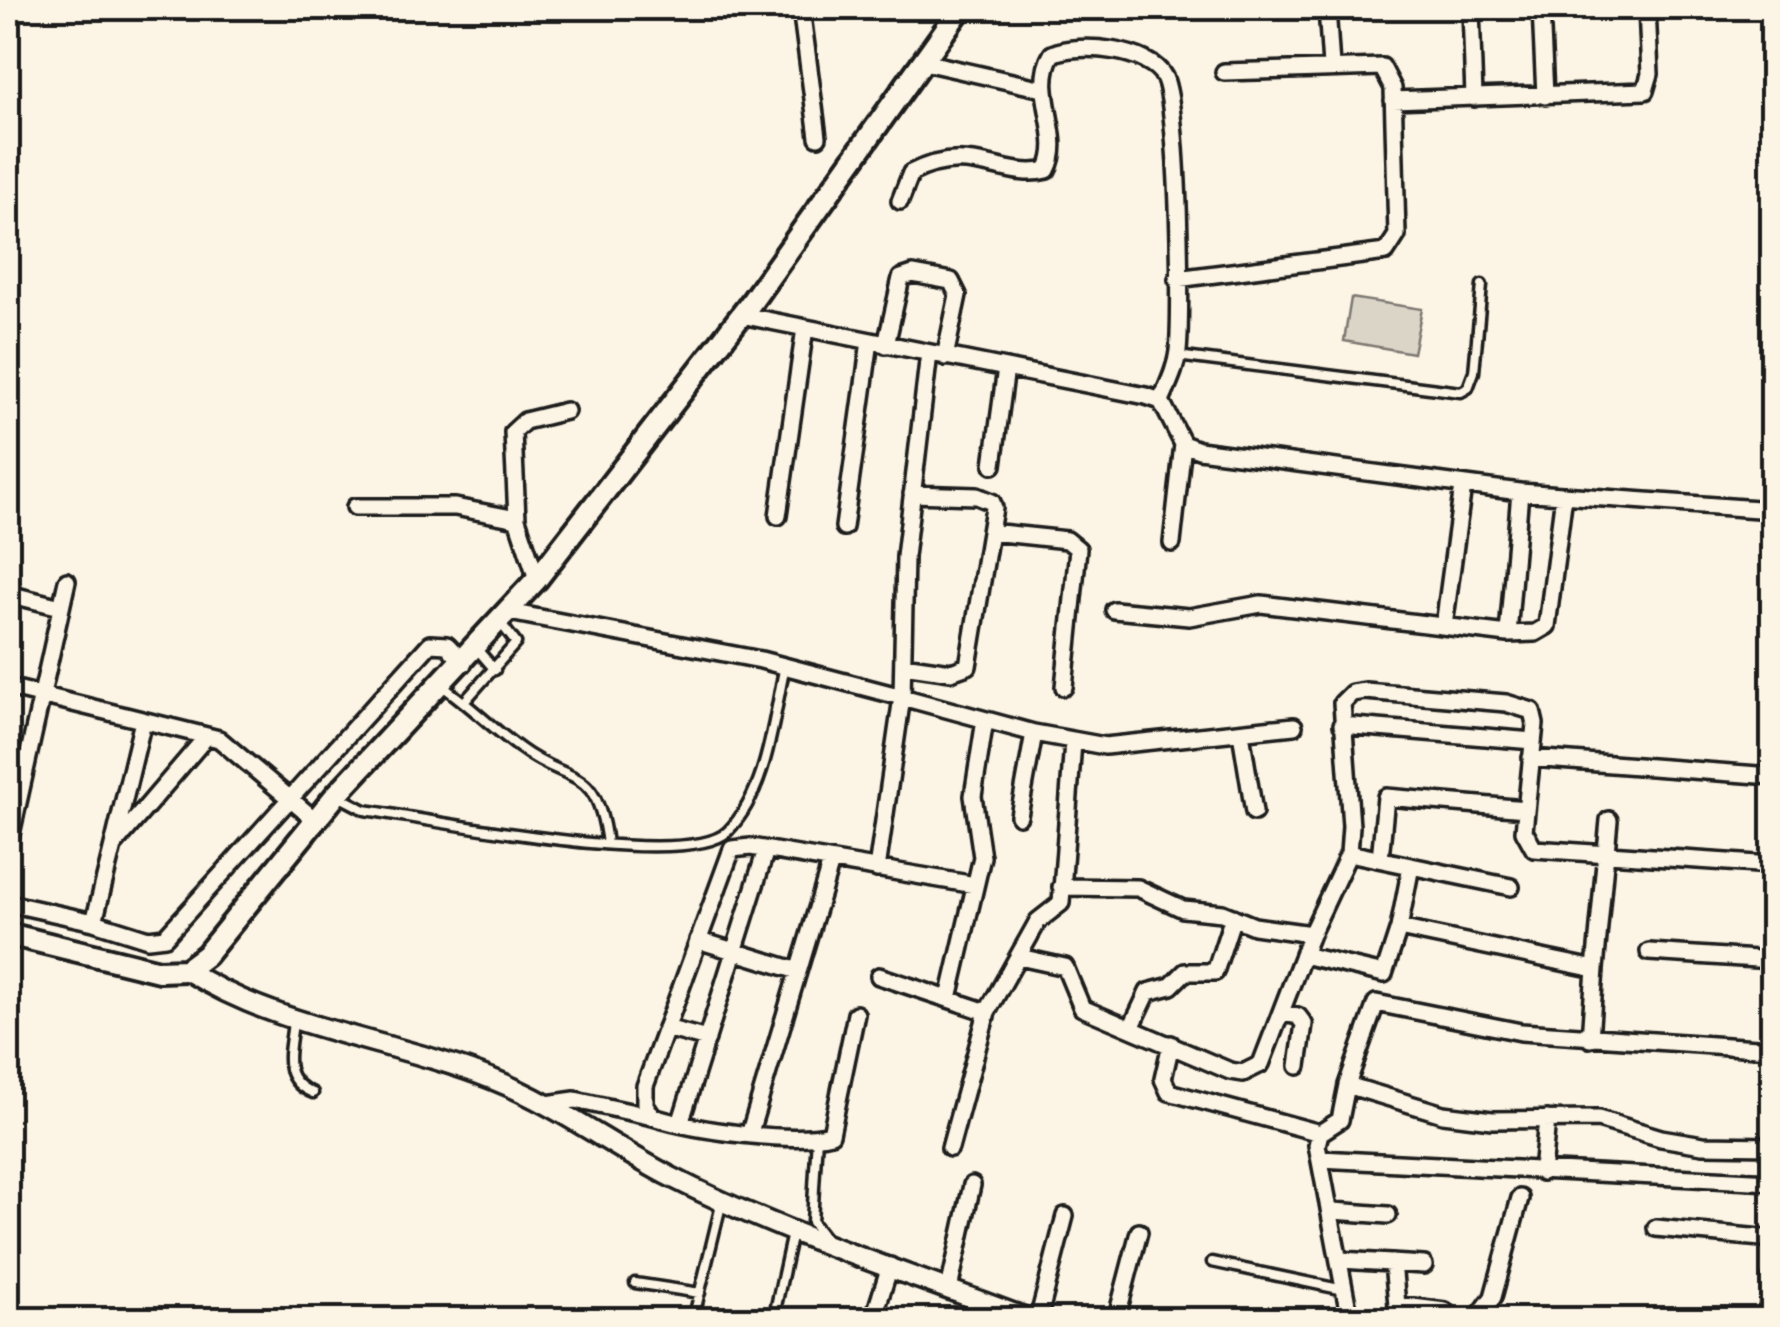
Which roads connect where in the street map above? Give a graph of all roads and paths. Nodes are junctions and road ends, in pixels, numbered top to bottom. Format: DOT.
graph roads {
  1 [pos="801,8"];
  2 [pos="960,8"];
  3 [pos="1327,8"];
  4 [pos="1471,8"];
  5 [pos="1541,8"];
  6 [pos="1647,8"];
  7 [pos="924,62"];
  8 [pos="1331,66"];
  9 [pos="1224,72"];
  10 [pos="1043,89"];
  11 [pos="1545,96"];
  12 [pos="1474,98"];
  13 [pos="1393,100"];
  14 [pos="818,137"];
  15 [pos="900,201"];
  16 [pos="1177,279"];
  17 [pos="1482,285"];
  18 [pos="741,315"];
  19 [pos="805,328"];
  20 [pos="878,343"];
  21 [pos="937,355"];
  22 [pos="1177,356"];
  23 [pos="1006,368"];
  24 [pos="1161,401"];
  25 [pos="566,411"];
  26 [pos="1184,444"];
  27 [pos="993,465"];
  28 [pos="1463,486"];
  29 [pos="1520,492"];
  30 [pos="912,494"];
  31 [pos="1564,495"];
  32 [pos="356,506"];
  33 [pos="1772,510"];
  34 [pos="778,516"];
  35 [pos="517,519"];
  36 [pos="844,527"];
  37 [pos="990,532"];
  38 [pos="1172,543"];
  39 [pos="537,580"];
  40 [pos="67,582"];
  41 [pos="8,594"];
  42 [pos="61,607"];
  43 [pos="1114,610"];
  44 [pos="505,617"];
  45 [pos="1444,626"];
  46 [pos="1508,634"];
  47 [pos="470,655"];
  48 [pos="903,664"];
  49 [pos="785,666"];
  50 [pos="495,670"];
  51 [pos="442,686"];
  52 [pos="8,687"];
  53 [pos="1064,688"];
  54 [pos="42,696"];
  55 [pos="902,697"];
  56 [pos="465,701"];
  57 [pos="985,720"];
  58 [pos="144,721"];
  59 [pos="1342,725"];
  60 [pos="1294,726"];
  61 [pos="1034,733"];
  62 [pos="1241,733"];
  63 [pos="207,736"];
  64 [pos="1533,741"];
  65 [pos="1073,742"];
  66 [pos="1531,758"];
  67 [pos="1772,776"];
  68 [pos="336,795"];
  69 [pos="13,796"];
  70 [pos="290,801"];
  71 [pos="1526,809"];
  72 [pos="1254,812"];
  73 [pos="1019,816"];
  74 [pos="314,820"];
  75 [pos="1609,820"];
  76 [pos="607,844"];
  77 [pos="113,846"];
  78 [pos="8,848"];
  79 [pos="766,850"];
  80 [pos="1349,853"];
  81 [pos="1605,857"];
  82 [pos="1380,860"];
  83 [pos="831,862"];
  84 [pos="1772,865"];
  85 [pos="1410,866"];
  86 [pos="878,869"];
  87 [pos="974,885"];
  88 [pos="1061,887"];
  89 [pos="1512,887"];
  90 [pos="8,902"];
  91 [pos="1234,917"];
  92 [pos="94,922"];
  93 [pos="1400,928"];
  94 [pos="8,934"];
  95 [pos="1311,934"];
  96 [pos="698,940"];
  97 [pos="734,952"];
  98 [pos="1649,952"];
  99 [pos="1303,955"];
  100 [pos="1019,957"];
  101 [pos="1772,960"];
  102 [pos="1596,968"];
  103 [pos="186,970"];
  104 [pos="798,971"];
  105 [pos="1384,974"];
  106 [pos="879,976"];
  107 [pos="949,998"];
  108 [pos="1376,1004"];
  109 [pos="987,1012"];
  110 [pos="1282,1013"];
  111 [pos="856,1014"];
  112 [pos="294,1022"];
  113 [pos="1132,1026"];
  114 [pos="666,1028"];
  115 [pos="707,1039"];
  116 [pos="1590,1040"];
  117 [pos="1170,1044"];
  118 [pos="1772,1050"];
  119 [pos="1298,1066"];
  120 [pos="1347,1086"];
  121 [pos="313,1093"];
  122 [pos="546,1104"];
  123 [pos="654,1117"];
  124 [pos="1546,1119"];
  125 [pos="680,1124"];
  126 [pos="750,1132"];
  127 [pos="1320,1133"];
  128 [pos="817,1136"];
  129 [pos="1772,1146"];
  130 [pos="950,1148"];
  131 [pos="1320,1159"];
  132 [pos="1542,1172"];
  133 [pos="1772,1182"];
  134 [pos="972,1184"];
  135 [pos="1520,1198"];
  136 [pos="722,1201"];
  137 [pos="1333,1211"];
  138 [pos="1388,1215"];
  139 [pos="1065,1216"];
  140 [pos="793,1228"];
  141 [pos="1656,1228"];
  142 [pos="1140,1232"];
  143 [pos="1772,1239"];
  144 [pos="828,1242"];
  145 [pos="1341,1260"];
  146 [pos="1212,1262"];
  147 [pos="1393,1263"];
  148 [pos="1424,1265"];
  149 [pos="890,1266"];
  150 [pos="1772,1278"];
  151 [pos="635,1283"];
  152 [pos="949,1289"];
  153 [pos="1345,1290"];
  154 [pos="700,1293"];
  155 [pos="1445,1311"];
  156 [pos="694,1320"];
  157 [pos="773,1320"];
  158 [pos="873,1320"];
  159 [pos="1034,1320"];
  160 [pos="1116,1320"];
  161 [pos="1350,1320"];
  162 [pos="1476,1320"];
  163 [pos="1767,1320"];
  1 -- 14 [label="street"];
  2 -- 7 [label="main road"];
  3 -- 8 [label="street"];
  4 -- 12 [label="street"];
  5 -- 11 [label="street"];
  6 -- 11 [label="street"];
  7 -- 10 [label="street"];
  7 -- 18 [label="main road"];
  8 -- 9 [label="street"];
  8 -- 13 [label="street"];
  10 -- 15 [label="street"];
  10 -- 16 [label="street"];
  11 -- 12 [label="street"];
  12 -- 13 [label="street"];
  13 -- 16 [label="street"];
  16 -- 22 [label="street"];
  17 -- 22 [label="lane"];
  18 -- 19 [label="street"];
  18 -- 39 [label="main road"];
  19 -- 20 [label="street"];
  19 -- 34 [label="street"];
  20 -- 21 [label="street"];
  20 -- 21 [label="street"];
  20 -- 36 [label="street"];
  21 -- 23 [label="street"];
  21 -- 30 [label="street"];
  22 -- 24 [label="street"];
  23 -- 24 [label="street"];
  23 -- 27 [label="street"];
  24 -- 26 [label="street"];
  25 -- 35 [label="street"];
  26 -- 28 [label="street"];
  26 -- 38 [label="street"];
  28 -- 29 [label="street"];
  28 -- 45 [label="street"];
  29 -- 31 [label="street"];
  29 -- 46 [label="street"];
  30 -- 37 [label="street"];
  30 -- 48 [label="street"];
  31 -- 33 [label="street"];
  31 -- 46 [label="street"];
  32 -- 35 [label="street"];
  35 -- 39 [label="street"];
  37 -- 48 [label="street"];
  37 -- 53 [label="street"];
  39 -- 44 [label="main road"];
  40 -- 42 [label="street"];
  41 -- 42 [label="street"];
  42 -- 54 [label="street"];
  43 -- 45 [label="street"];
  44 -- 47 [label="main road"];
  44 -- 49 [label="street"];
  44 -- 50 [label="lane"];
  45 -- 46 [label="street"];
  47 -- 50 [label="lane"];
  47 -- 51 [label="main road"];
  47 -- 70 [label="street"];
  48 -- 55 [label="street"];
  49 -- 55 [label="street"];
  49 -- 76 [label="lane"];
  50 -- 56 [label="lane"];
  51 -- 56 [label="lane"];
  51 -- 68 [label="main road"];
  52 -- 54 [label="street"];
  54 -- 58 [label="street"];
  54 -- 69 [label="street"];
  55 -- 57 [label="street"];
  55 -- 86 [label="street"];
  56 -- 76 [label="lane"];
  57 -- 61 [label="street"];
  57 -- 87 [label="street"];
  58 -- 63 [label="street"];
  58 -- 77 [label="street"];
  59 -- 64 [label="street"];
  59 -- 64 [label="street"];
  59 -- 80 [label="street"];
  60 -- 62 [label="street"];
  61 -- 65 [label="street"];
  61 -- 73 [label="street"];
  62 -- 65 [label="street"];
  62 -- 72 [label="street"];
  63 -- 70 [label="street"];
  63 -- 77 [label="street"];
  64 -- 66 [label="street"];
  65 -- 88 [label="street"];
  66 -- 67 [label="street"];
  66 -- 71 [label="street"];
  68 -- 74 [label="main road"];
  68 -- 76 [label="lane"];
  69 -- 78 [label="street"];
  70 -- 74 [label="street"];
  70 -- 92 [label="street"];
  71 -- 81 [label="street"];
  71 -- 82 [label="street"];
  74 -- 103 [label="main road"];
  75 -- 81 [label="street"];
  77 -- 92 [label="street"];
  79 -- 83 [label="street"];
  79 -- 96 [label="street"];
  79 -- 97 [label="street"];
  80 -- 82 [label="street"];
  80 -- 95 [label="street"];
  81 -- 84 [label="street"];
  81 -- 102 [label="street"];
  82 -- 85 [label="street"];
  83 -- 86 [label="street"];
  83 -- 104 [label="street"];
  85 -- 89 [label="street"];
  85 -- 93 [label="street"];
  86 -- 87 [label="street"];
  87 -- 107 [label="street"];
  88 -- 91 [label="street"];
  88 -- 100 [label="street"];
  90 -- 92 [label="street"];
  91 -- 95 [label="street"];
  91 -- 113 [label="street"];
  93 -- 102 [label="street"];
  93 -- 105 [label="street"];
  94 -- 103 [label="main road"];
  95 -- 99 [label="street"];
  96 -- 97 [label="street"];
  96 -- 114 [label="street"];
  97 -- 104 [label="street"];
  97 -- 115 [label="street"];
  98 -- 101 [label="street"];
  99 -- 105 [label="street"];
  99 -- 110 [label="street"];
  100 -- 109 [label="street"];
  100 -- 113 [label="street"];
  102 -- 116 [label="street"];
  103 -- 112 [label="street"];
  104 -- 126 [label="street"];
  105 -- 108 [label="street"];
  106 -- 107 [label="street"];
  107 -- 109 [label="street"];
  108 -- 116 [label="street"];
  108 -- 120 [label="street"];
  109 -- 130 [label="street"];
  110 -- 117 [label="street"];
  110 -- 119 [label="street"];
  111 -- 128 [label="street"];
  112 -- 121 [label="lane"];
  112 -- 122 [label="street"];
  113 -- 117 [label="street"];
  114 -- 115 [label="street"];
  114 -- 123 [label="street"];
  115 -- 125 [label="street"];
  116 -- 118 [label="street"];
  117 -- 127 [label="street"];
  120 -- 124 [label="street"];
  120 -- 127 [label="street"];
  122 -- 123 [label="street"];
  122 -- 136 [label="street"];
  123 -- 125 [label="street"];
  124 -- 129 [label="street"];
  124 -- 132 [label="street"];
  125 -- 126 [label="street"];
  126 -- 128 [label="street"];
  127 -- 131 [label="street"];
  128 -- 144 [label="lane"];
  131 -- 132 [label="street"];
  131 -- 137 [label="street"];
  132 -- 133 [label="street"];
  134 -- 152 [label="street"];
  135 -- 162 [label="street"];
  136 -- 140 [label="street"];
  136 -- 154 [label="lane"];
  137 -- 138 [label="street"];
  137 -- 145 [label="street"];
  139 -- 159 [label="street"];
  140 -- 144 [label="street"];
  140 -- 157 [label="lane"];
  141 -- 143 [label="street"];
  142 -- 160 [label="street"];
  144 -- 149 [label="street"];
  145 -- 147 [label="street"];
  145 -- 153 [label="street"];
  146 -- 153 [label="lane"];
  147 -- 148 [label="street"];
  147 -- 155 [label="street"];
  149 -- 152 [label="street"];
  149 -- 158 [label="street"];
  150 -- 163 [label="street"];
  151 -- 154 [label="lane"];
  152 -- 159 [label="street"];
  153 -- 161 [label="street"];
  154 -- 156 [label="lane"];
}
